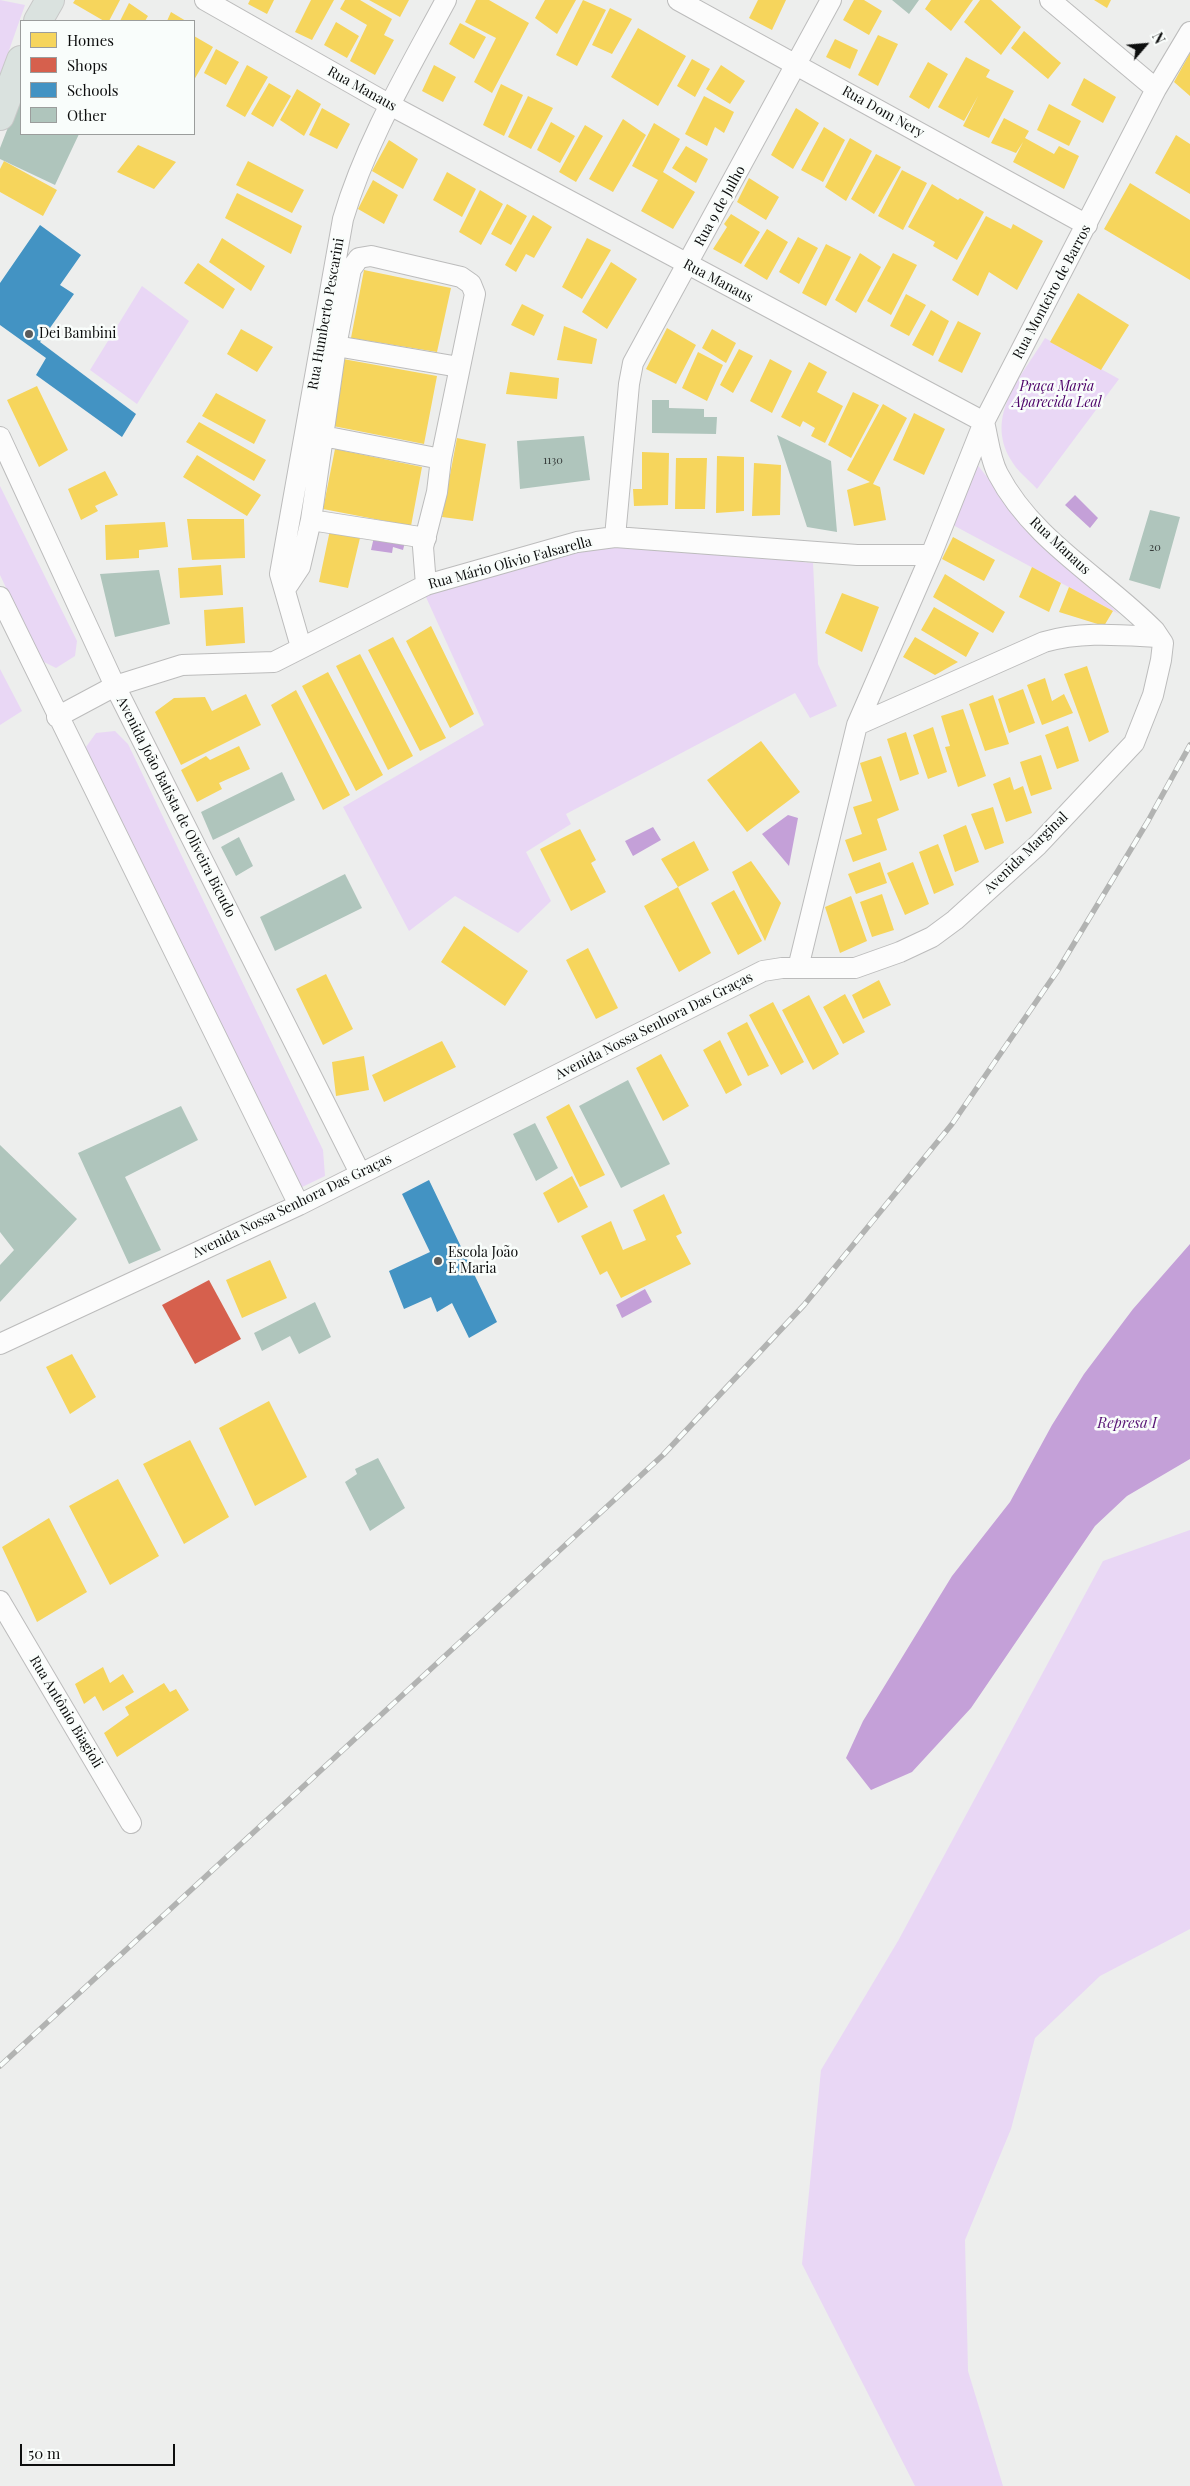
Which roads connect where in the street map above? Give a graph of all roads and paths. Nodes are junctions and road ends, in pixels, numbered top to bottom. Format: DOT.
graph roads {
  1 [pos="50,0"];
  2 [pos="205,0"];
  3 [pos="446,0"];
  4 [pos="678,0"];
  5 [pos="831,0"];
  6 [pos="1050,0"];
  7 [pos="39,20"];
  8 [pos="1190,32"];
  9 [pos="20,63"];
  10 [pos="798,65"];
  11 [pos="1156,89"];
  12 [pos="390,105"];
  13 [pos="0,116"];
  14 [pos="1087,225"];
  15 [pos="688,266"];
  16 [pos="336,346"];
  17 [pos="459,367"];
  18 [pos="984,422"];
  19 [pos="323,436"];
  20 [pos="0,437"];
  21 [pos="441,458"];
  22 [pos="311,520"];
  23 [pos="615,537"];
  24 [pos="426,538"];
  25 [pos="931,555"];
  26 [pos="426,585"];
  27 [pos="286,588"];
  28 [pos="0,597"];
  29 [pos="1159,637"];
  30 [pos="301,647"];
  31 [pos="115,686"];
  32 [pos="57,717"];
  33 [pos="857,725"];
  34 [pos="798,968"];
  35 [pos="360,1173"];
  36 [pos="299,1204"];
  37 [pos="0,1344"];
  38 [pos="0,1601"];
  39 [pos="131,1823"];
  1 -- 7 [label="main road"];
  2 -- 12 [label="street, Rua Manaus"];
  3 -- 12 [label="street, Rua Humberto Pescarini"];
  4 -- 10 [label="street, Rua Dom Nery"];
  5 -- 10 [label="street, Rua 9 de Julho"];
  6 -- 11 [label="street"];
  8 -- 11 [label="street, Rua Monteiro de Barros"];
  9 -- 13 [label="main road"];
  10 -- 14 [label="street, Rua Dom Nery"];
  10 -- 15 [label="street, Rua 9 de Julho"];
  11 -- 14 [label="street, Rua Monteiro de Barros"];
  12 -- 15 [label="street, Rua Manaus"];
  12 -- 27 [label="street, Rua Humberto Pescarini"];
  14 -- 18 [label="street, Rua Monteiro de Barros"];
  15 -- 18 [label="street, Rua Manaus"];
  15 -- 23 [label="street, Rua 9 de Julho"];
  16 -- 17 [label="street"];
  16 -- 17 [label="street"];
  16 -- 19 [label="street"];
  17 -- 21 [label="street"];
  18 -- 25 [label="street, Rua Monteiro de Barros"];
  18 -- 29 [label="street, Rua Manaus"];
  19 -- 21 [label="street"];
  19 -- 22 [label="street"];
  20 -- 31 [label="street, Avenida João Batista de Oliveira Bicudo"];
  21 -- 24 [label="street"];
  22 -- 24 [label="street"];
  22 -- 27 [label="street"];
  23 -- 25 [label="street, Rua Mário Olivio Falsarella"];
  23 -- 26 [label="street, Rua Mário Olivio Falsarella"];
  24 -- 26 [label="street"];
  25 -- 33 [label="street, Rua Monteiro de Barros"];
  26 -- 30 [label="street, Rua Mário Olivio Falsarella"];
  27 -- 30 [label="street, Rua Humberto Pescarini"];
  28 -- 32 [label="street"];
  29 -- 33 [label="street"];
  29 -- 34 [label="street, Avenida Marginal"];
  30 -- 31 [label="street, Rua Mário Olivio Falsarella"];
  31 -- 32 [label="street, Rua Mário Olivio Falsarella"];
  31 -- 35 [label="street, Avenida João Batista de Oliveira Bicudo"];
  32 -- 36 [label="street"];
  33 -- 34 [label="street"];
  34 -- 35 [label="street, Avenida Nossa Senhora Das Graças"];
  35 -- 36 [label="street, Avenida Nossa Senhora Das Graças"];
  36 -- 37 [label="street, Avenida Nossa Senhora Das Graças"];
  38 -- 39 [label="street, Rua Antônio Biagioli"];
}
